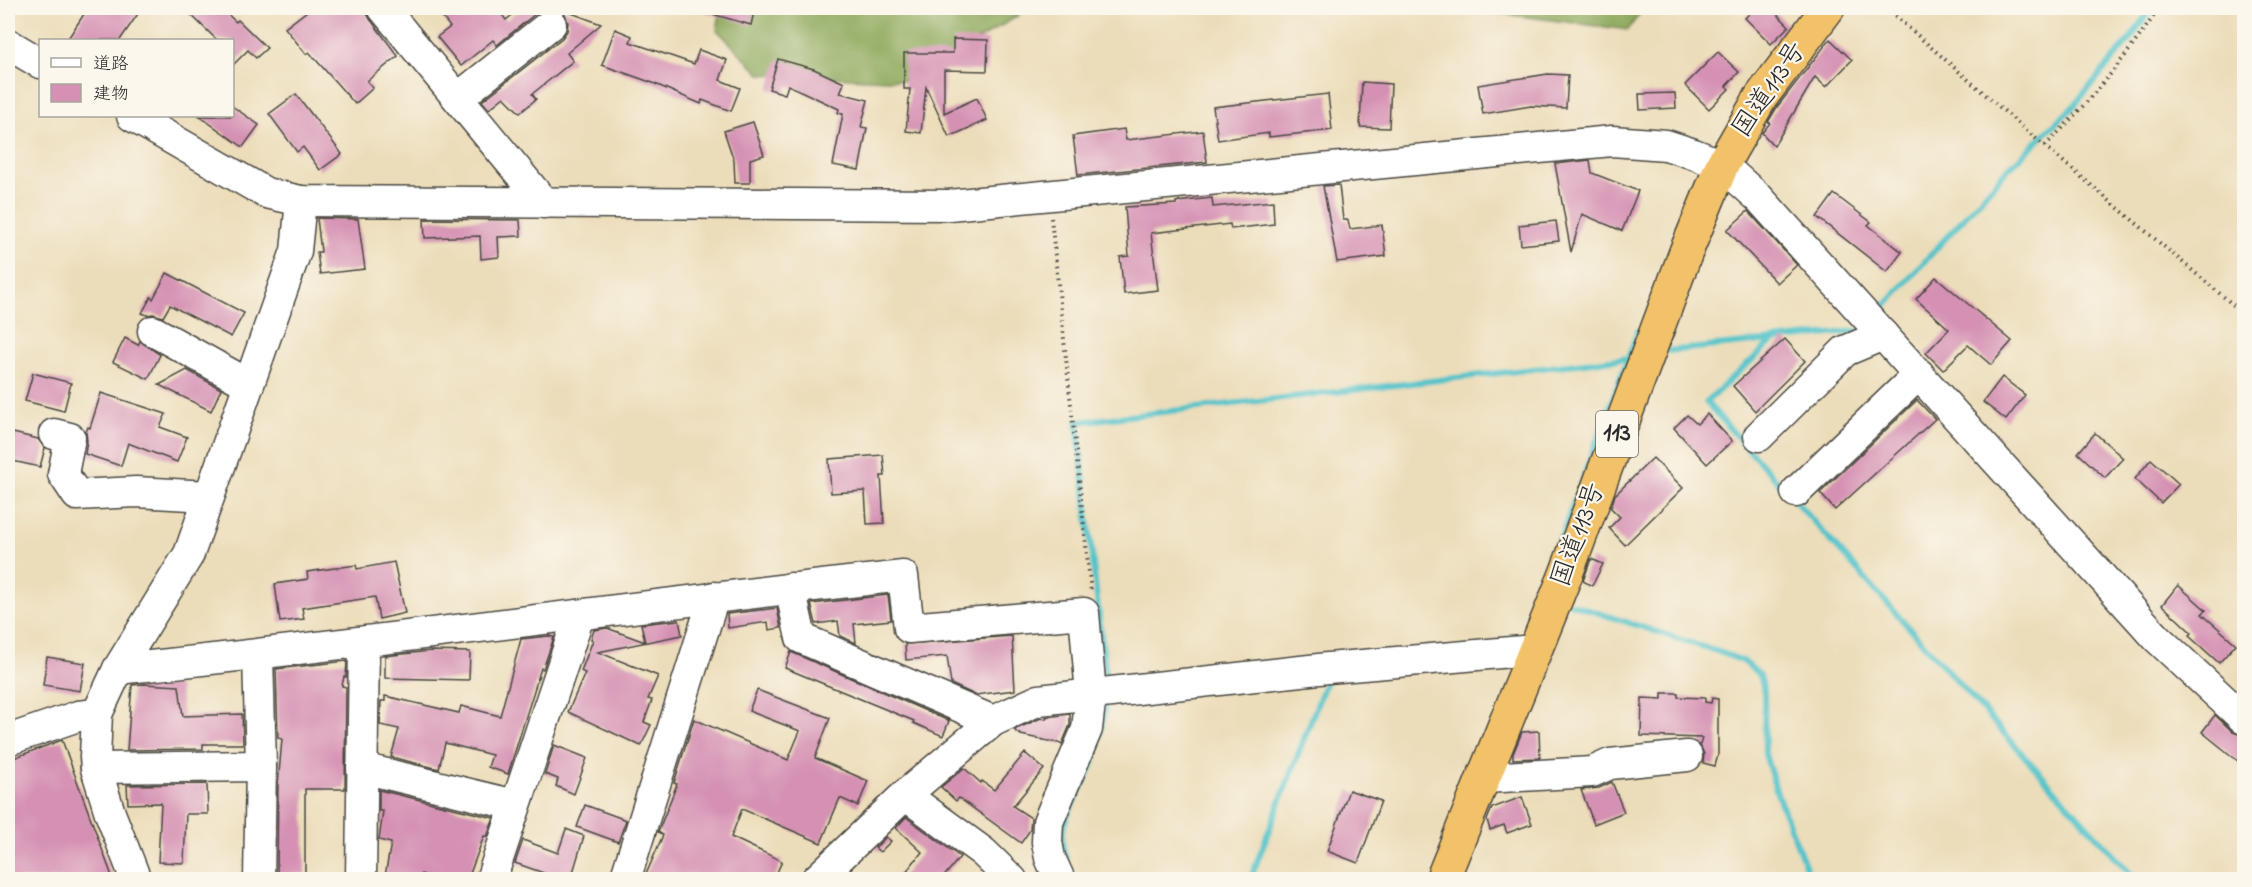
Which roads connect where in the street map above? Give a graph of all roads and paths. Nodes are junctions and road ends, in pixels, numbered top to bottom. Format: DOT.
graph roads {
  1 [pos="1828,8"];
  2 [pos="1886,8"];
  3 [pos="2159,8"];
  4 [pos="387,9"];
  5 [pos="551,24"];
  6 [pos="8,44"];
  7 [pos="39,62"];
  8 [pos="458,98"];
  9 [pos="134,117"];
  10 [pos="2043,144"];
  11 [pos="1722,165"];
  12 [pos="1048,196"];
  13 [pos="301,201"];
  14 [pos="544,202"];
  15 [pos="2244,314"];
  16 [pos="153,331"];
  17 [pos="1883,335"];
  18 [pos="1919,374"];
  19 [pos="248,384"];
  20 [pos="54,434"];
  21 [pos="1759,436"];
  22 [pos="1796,492"];
  23 [pos="209,496"];
  24 [pos="790,588"];
  25 [pos="714,597"];
  26 [pos="1084,613"];
  27 [pos="579,616"];
  28 [pos="364,642"];
  29 [pos="1535,650"];
  30 [pos="258,655"];
  31 [pos="118,669"];
  32 [pos="1091,694"];
  33 [pos="97,714"];
  34 [pos="2244,719"];
  35 [pos="993,721"];
  36 [pos="8,740"];
  37 [pos="1688,756"];
  38 [pos="261,766"];
  39 [pos="96,768"];
  40 [pos="362,768"];
  41 [pos="1485,778"];
  42 [pos="905,795"];
  43 [pos="515,805"];
  44 [pos="135,879"];
  45 [pos="259,879"];
  46 [pos="361,879"];
  47 [pos="491,879"];
  48 [pos="624,879"];
  49 [pos="816,879"];
  50 [pos="1012,879"];
  51 [pos="1060,879"];
  52 [pos="1442,879"];
  1 -- 11 [label="highway, 国道113号 / 113"];
  2 -- 10 [label="path"];
  3 -- 10 [label="path"];
  4 -- 8 [label="street"];
  5 -- 8 [label="street"];
  6 -- 7 [label="street"];
  8 -- 14 [label="street"];
  9 -- 13 [label="street"];
  10 -- 15 [label="path"];
  11 -- 12 [label="street"];
  11 -- 17 [label="street"];
  11 -- 29 [label="highway, 国道113号 / 113"];
  12 -- 14 [label="street"];
  12 -- 26 [label="path"];
  13 -- 14 [label="street"];
  13 -- 19 [label="street"];
  16 -- 19 [label="street"];
  17 -- 18 [label="street"];
  17 -- 21 [label="street"];
  18 -- 22 [label="street"];
  18 -- 34 [label="street"];
  19 -- 23 [label="street"];
  20 -- 23 [label="street"];
  23 -- 31 [label="street"];
  24 -- 25 [label="street"];
  24 -- 26 [label="street"];
  24 -- 35 [label="street"];
  25 -- 27 [label="street"];
  25 -- 48 [label="street"];
  26 -- 32 [label="street"];
  27 -- 28 [label="street"];
  27 -- 43 [label="street"];
  28 -- 30 [label="street"];
  28 -- 40 [label="street"];
  29 -- 32 [label="street"];
  29 -- 41 [label="highway, 国道113号 / 113"];
  30 -- 31 [label="street"];
  30 -- 38 [label="street"];
  31 -- 33 [label="street"];
  32 -- 35 [label="street"];
  32 -- 51 [label="street"];
  33 -- 36 [label="street"];
  33 -- 39 [label="street"];
  35 -- 42 [label="street"];
  37 -- 41 [label="street"];
  38 -- 39 [label="street"];
  38 -- 45 [label="street"];
  39 -- 44 [label="street"];
  40 -- 43 [label="street"];
  40 -- 46 [label="street"];
  41 -- 52 [label="highway, 国道113号 / 113"];
  42 -- 49 [label="street"];
  42 -- 50 [label="street"];
  43 -- 47 [label="street"];
}
